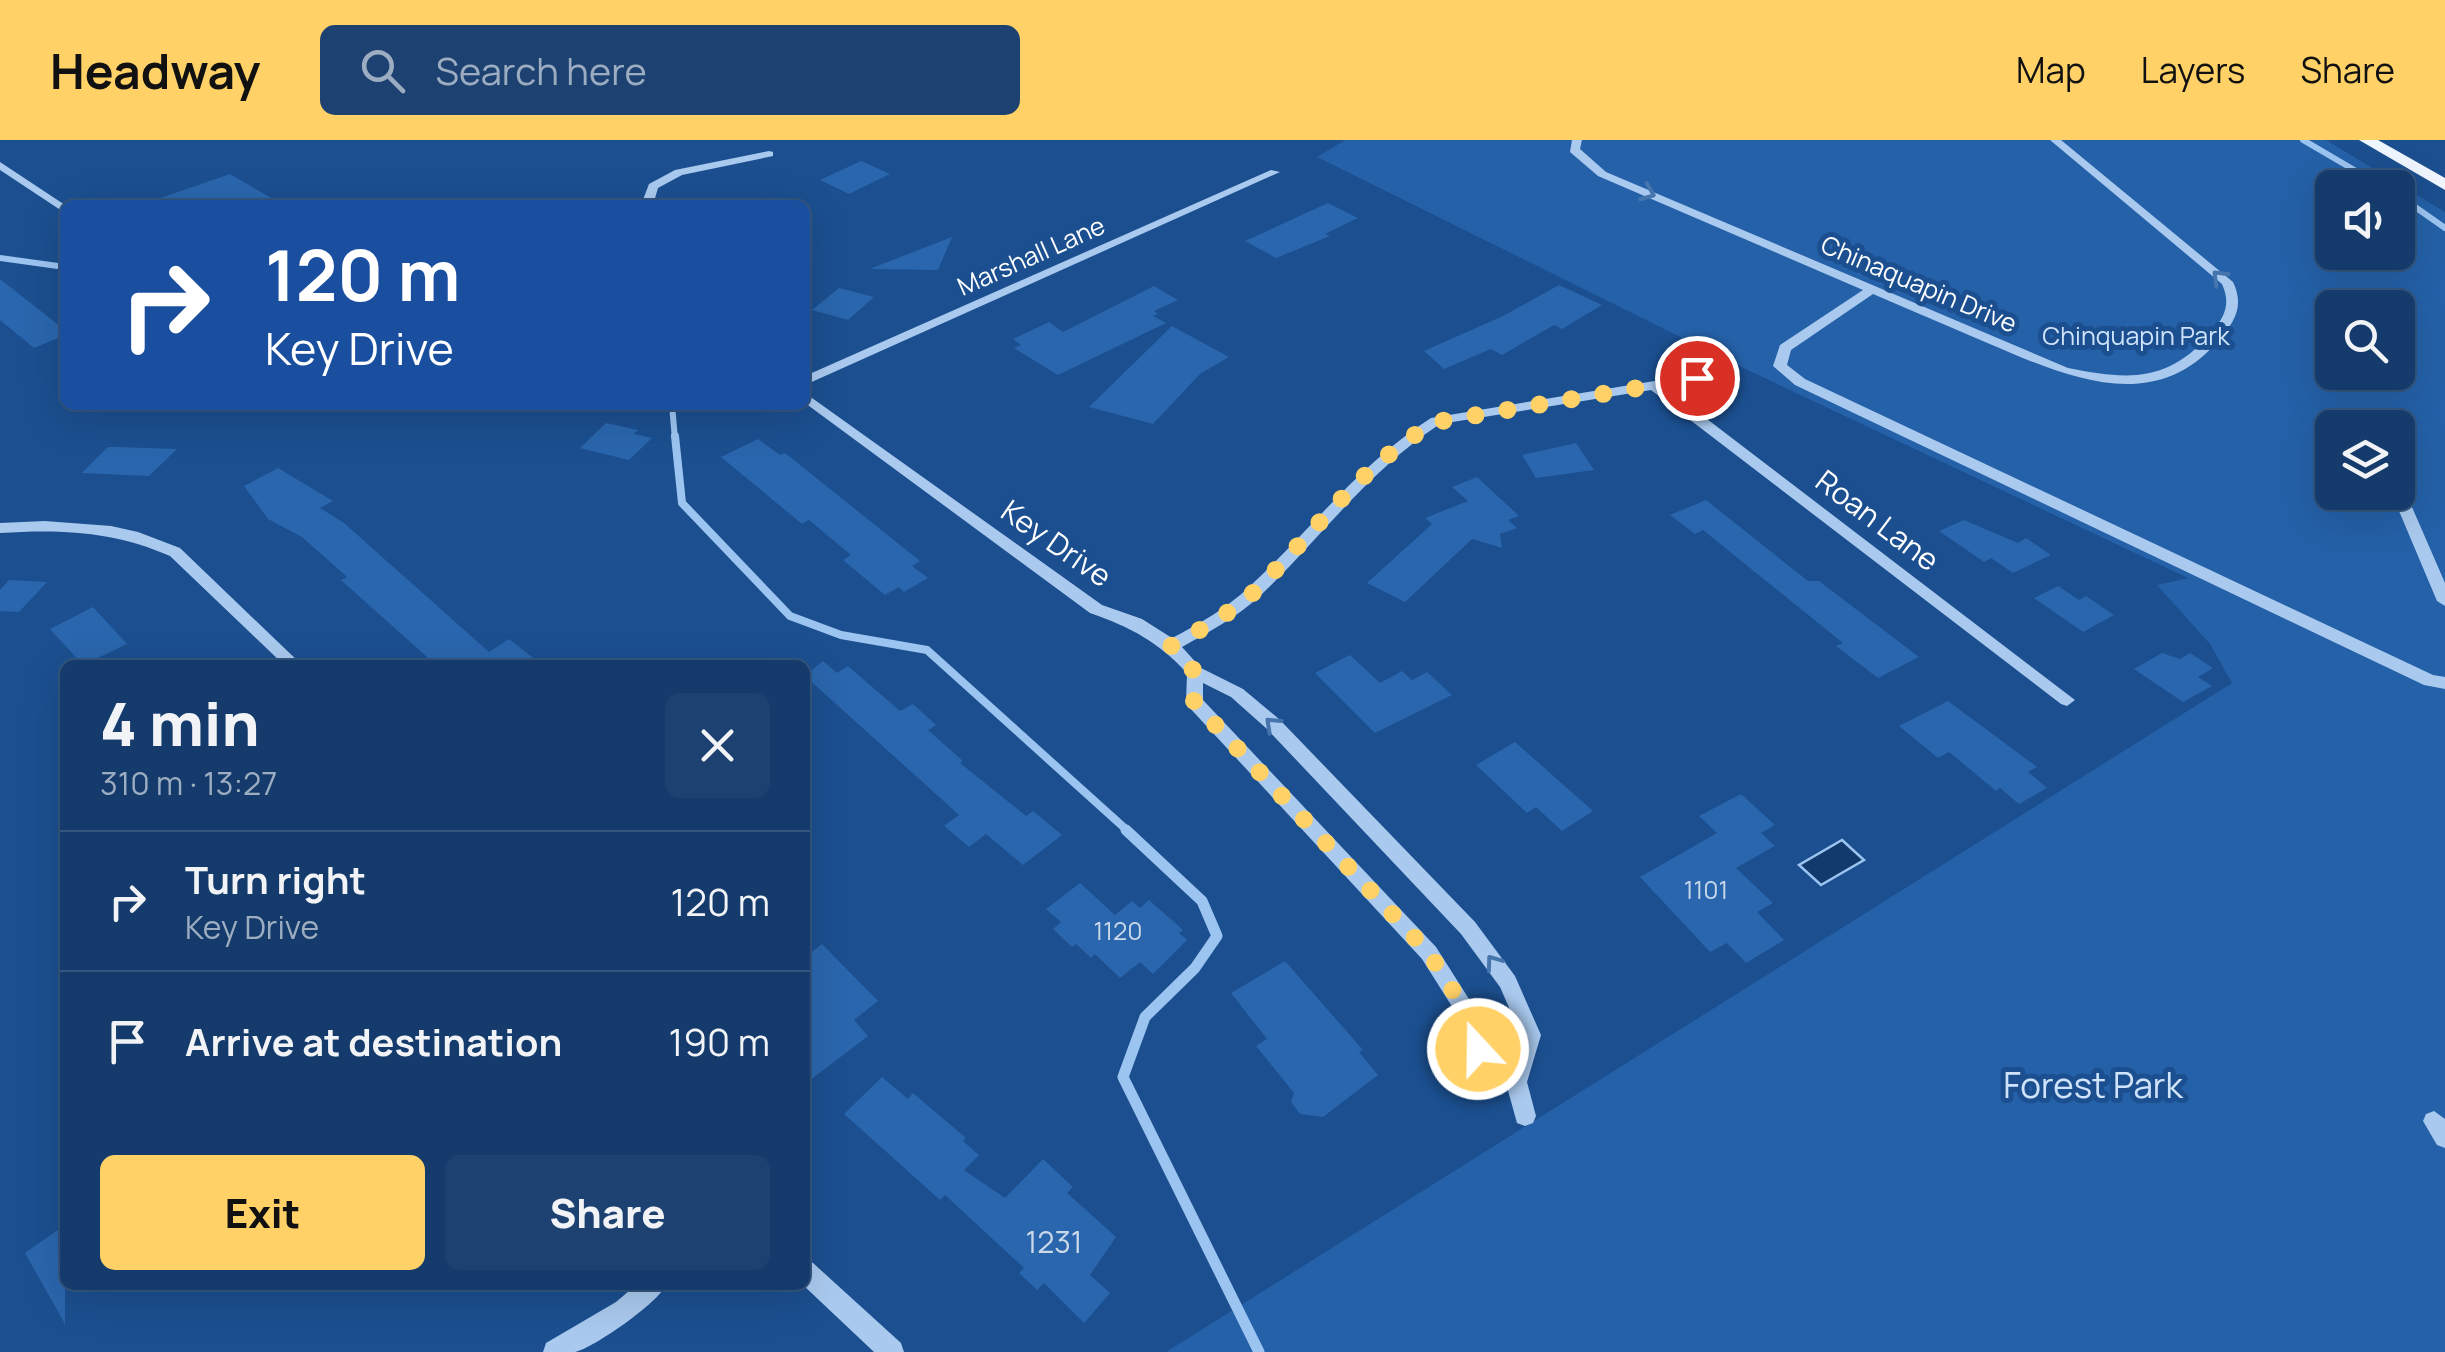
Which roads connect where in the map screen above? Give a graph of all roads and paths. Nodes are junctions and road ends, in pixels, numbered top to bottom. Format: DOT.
graph roads {
  1 [pos="1577,140"];
  2 [pos="2055,140"];
  3 [pos="2367,140"];
  4 [pos="769,154"];
  5 [pos="0,165"];
  6 [pos="1276,172"];
  7 [pos="2445,184"];
  8 [pos="649,200"];
  9 [pos="60,207"];
  10 [pos="1872,289"];
  11 [pos="1697,378"];
  12 [pos="810,379"];
  13 [pos="1654,385"];
  14 [pos="810,401"];
  15 [pos="2406,510"];
  16 [pos="0,528"];
  17 [pos="2445,601"];
  18 [pos="1171,646"];
  19 [pos="289,660"];
  20 [pos="1195,672"];
  21 [pos="2445,683"];
  22 [pos="2067,700"];
  23 [pos="1516,1082"];
  24 [pos="1525,1116"];
  25 [pos="810,1276"];
  26 [pos="648,1290"];
  27 [pos="555,1352"];
  28 [pos="892,1352"];
  1 -- 10 [label="street, Chinaquapin Drive, one-way"];
  10 -- 2 [label="street, Chinaquapin Drive, one-way"];
  3 -- 7 [label="main road"];
  4 -- 8 [label="street"];
  5 -- 9 [label="street"];
  6 -- 12 [label="street, Marshall Lane"];
  10 -- 21 [label="street"];
  11 -- 13 [label="street"];
  13 -- 18 [label="street"];
  13 -- 22 [label="street, Roan Lane"];
  14 -- 18 [label="street, Key Drive"];
  15 -- 17 [label="street"];
  16 -- 19 [label="street"];
  18 -- 20 [label="street, Key Drive"];
  20 -- 23 [label="street"];
  23 -- 20 [label="street, one-way"];
  23 -- 24 [label="street"];
  25 -- 28 [label="street"];
  26 -- 27 [label="street"];
}
